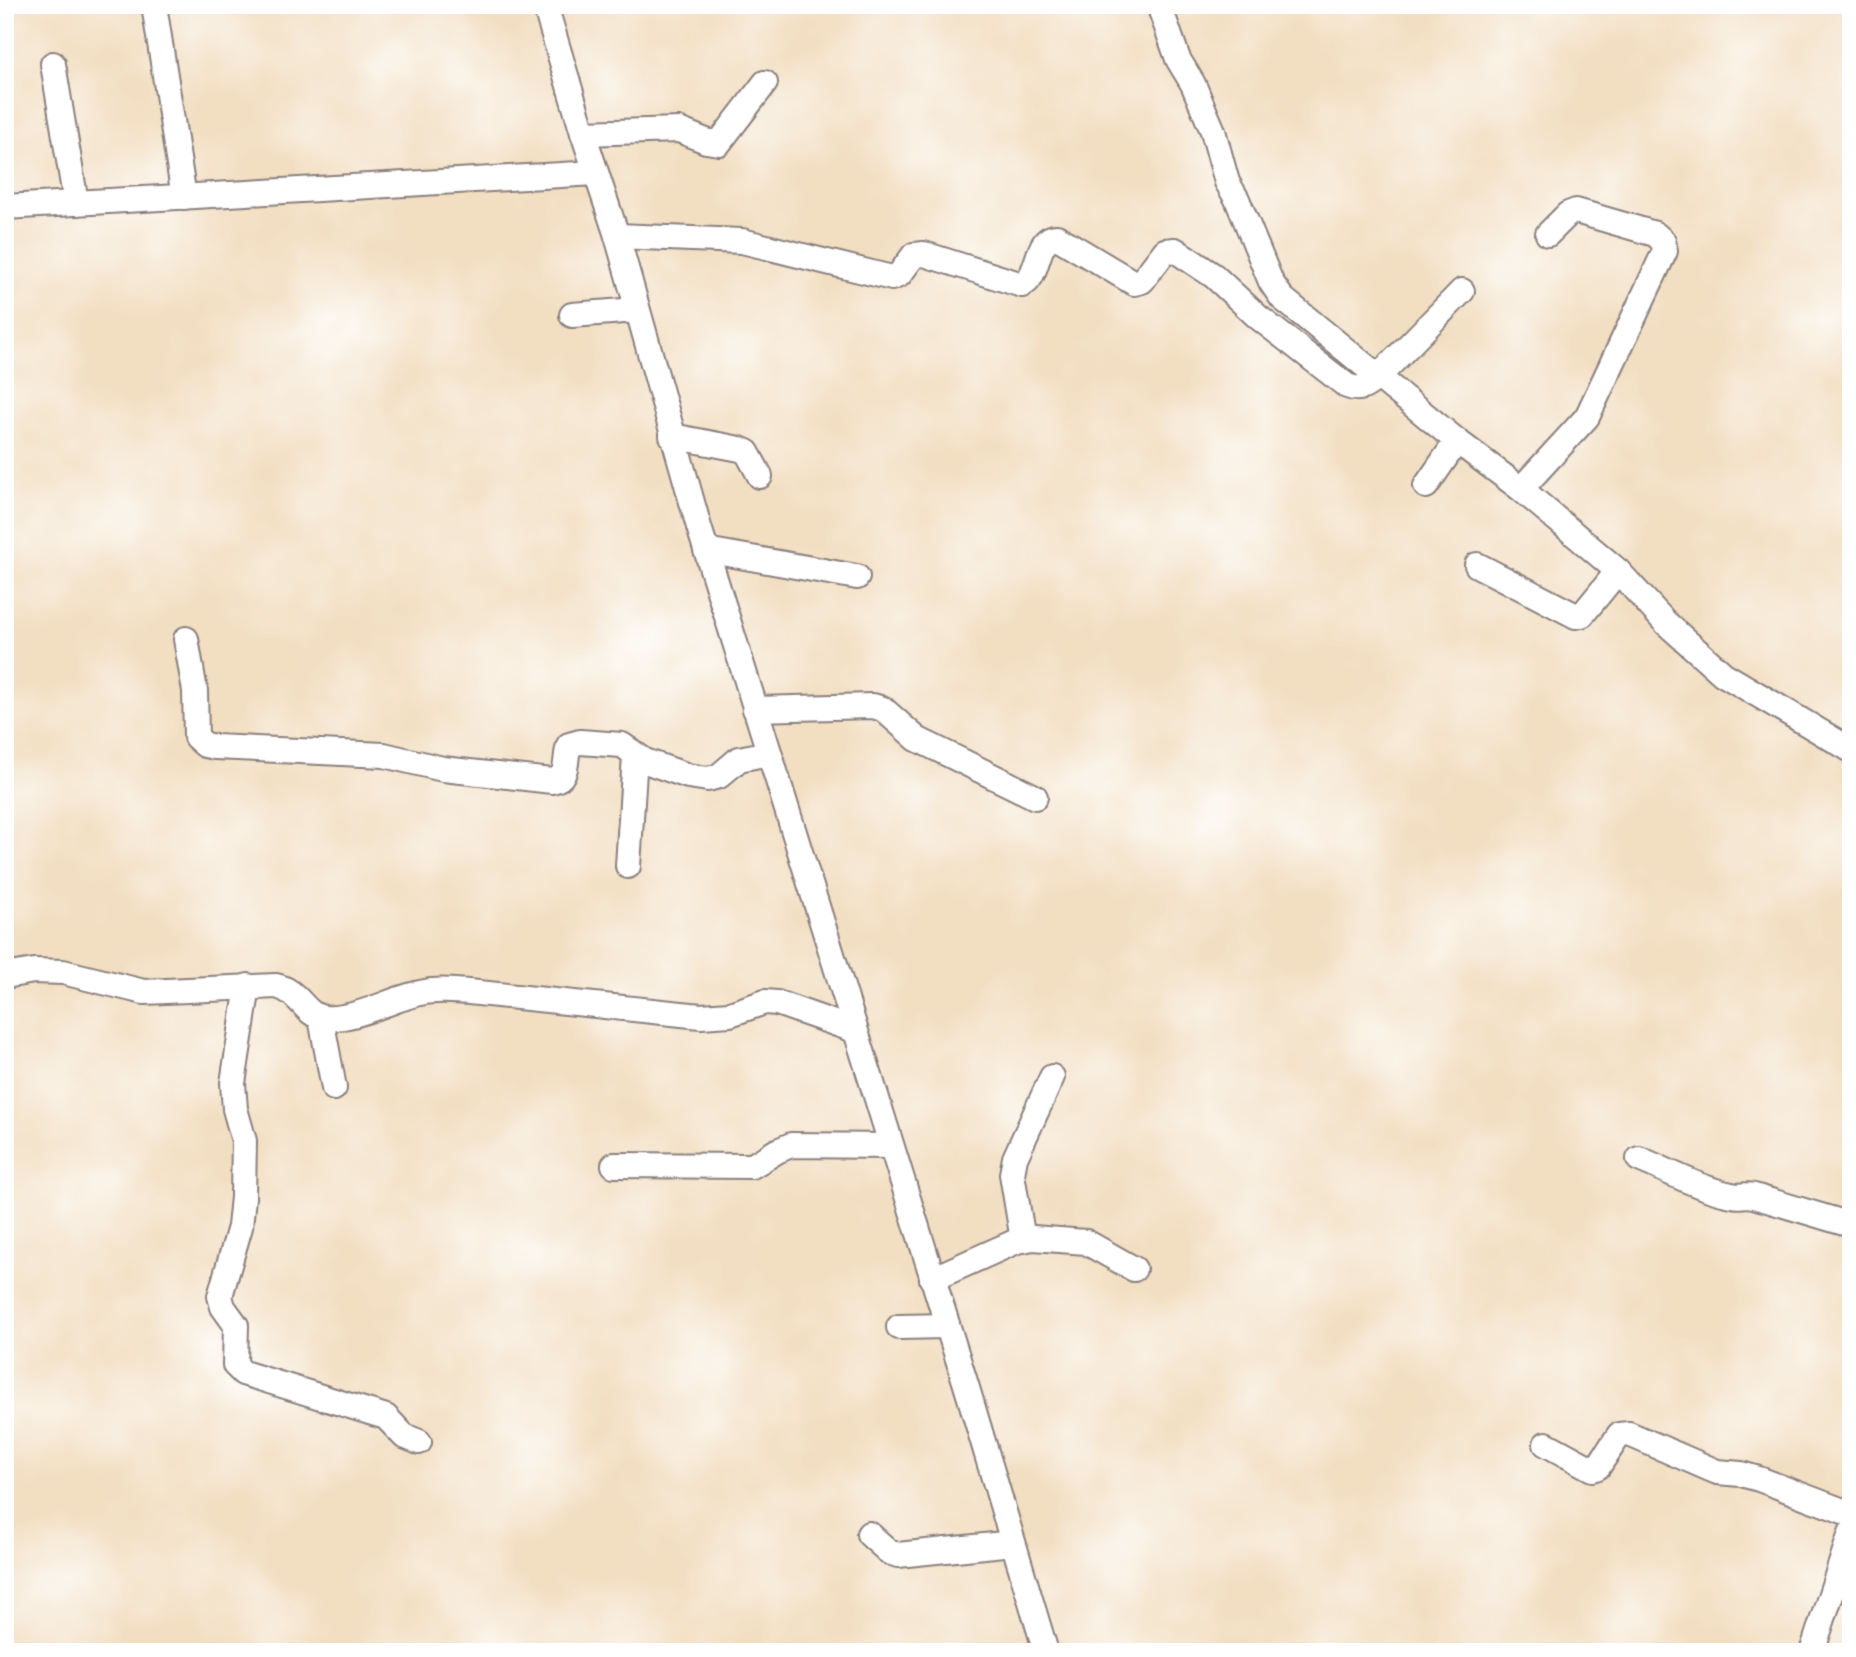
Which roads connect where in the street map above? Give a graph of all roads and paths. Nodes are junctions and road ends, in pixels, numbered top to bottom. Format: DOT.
graph roads {
  1 [pos="154,5"];
  2 [pos="545,5"];
  3 [pos="1158,5"];
  4 [pos="53,64"];
  5 [pos="765,83"];
  6 [pos="583,133"];
  7 [pos="596,173"];
  8 [pos="184,197"];
  9 [pos="76,203"];
  10 [pos="5,207"];
  11 [pos="1548,234"];
  12 [pos="617,236"];
  13 [pos="1462,291"];
  14 [pos="637,310"];
  15 [pos="572,315"];
  16 [pos="1372,382"];
  17 [pos="672,436"];
  18 [pos="1454,447"];
  19 [pos="760,476"];
  20 [pos="1426,486"];
  21 [pos="1521,489"];
  22 [pos="706,550"];
  23 [pos="1476,565"];
  24 [pos="1618,571"];
  25 [pos="858,577"];
  26 [pos="186,639"];
  27 [pos="755,709"];
  28 [pos="1851,750"];
  29 [pos="769,753"];
  30 [pos="635,755"];
  31 [pos="1035,797"];
  32 [pos="628,866"];
  33 [pos="5,976"];
  34 [pos="248,986"];
  35 [pos="321,1018"];
  36 [pos="854,1030"];
  37 [pos="1052,1077"];
  38 [pos="334,1088"];
  39 [pos="890,1146"];
  40 [pos="1639,1159"];
  41 [pos="614,1165"];
  42 [pos="1851,1225"];
  43 [pos="1023,1240"];
  44 [pos="1134,1269"];
  45 [pos="932,1279"];
  46 [pos="947,1326"];
  47 [pos="899,1327"];
  48 [pos="419,1442"];
  49 [pos="1546,1444"];
  50 [pos="1851,1514"];
  51 [pos="1851,1533"];
  52 [pos="869,1534"];
  53 [pos="1013,1543"];
  54 [pos="1046,1652"];
  55 [pos="1812,1652"];
  1 -- 8 [label="street"];
  2 -- 6 [label="street"];
  3 -- 16 [label="street"];
  4 -- 9 [label="street"];
  5 -- 6 [label="street"];
  6 -- 7 [label="street"];
  7 -- 8 [label="street"];
  7 -- 12 [label="street"];
  8 -- 9 [label="street"];
  9 -- 10 [label="street"];
  11 -- 21 [label="street"];
  12 -- 14 [label="street"];
  12 -- 16 [label="street"];
  13 -- 16 [label="street"];
  14 -- 15 [label="street"];
  14 -- 17 [label="street"];
  16 -- 18 [label="street"];
  17 -- 19 [label="street"];
  17 -- 22 [label="street"];
  18 -- 20 [label="street"];
  18 -- 21 [label="street"];
  21 -- 24 [label="street"];
  22 -- 25 [label="street"];
  22 -- 27 [label="street"];
  23 -- 24 [label="street"];
  24 -- 28 [label="street"];
  26 -- 30 [label="street"];
  27 -- 29 [label="street"];
  27 -- 31 [label="street"];
  29 -- 30 [label="street"];
  29 -- 36 [label="street"];
  30 -- 32 [label="street"];
  33 -- 34 [label="street"];
  34 -- 35 [label="street"];
  34 -- 48 [label="street"];
  35 -- 36 [label="street"];
  35 -- 38 [label="street"];
  36 -- 39 [label="street"];
  37 -- 43 [label="street"];
  39 -- 41 [label="street"];
  39 -- 45 [label="street"];
  40 -- 42 [label="street"];
  43 -- 44 [label="street"];
  43 -- 45 [label="street"];
  45 -- 46 [label="street"];
  46 -- 47 [label="street"];
  46 -- 53 [label="street"];
  49 -- 50 [label="street"];
  51 -- 55 [label="street"];
  52 -- 53 [label="street"];
  53 -- 54 [label="street"];
}
